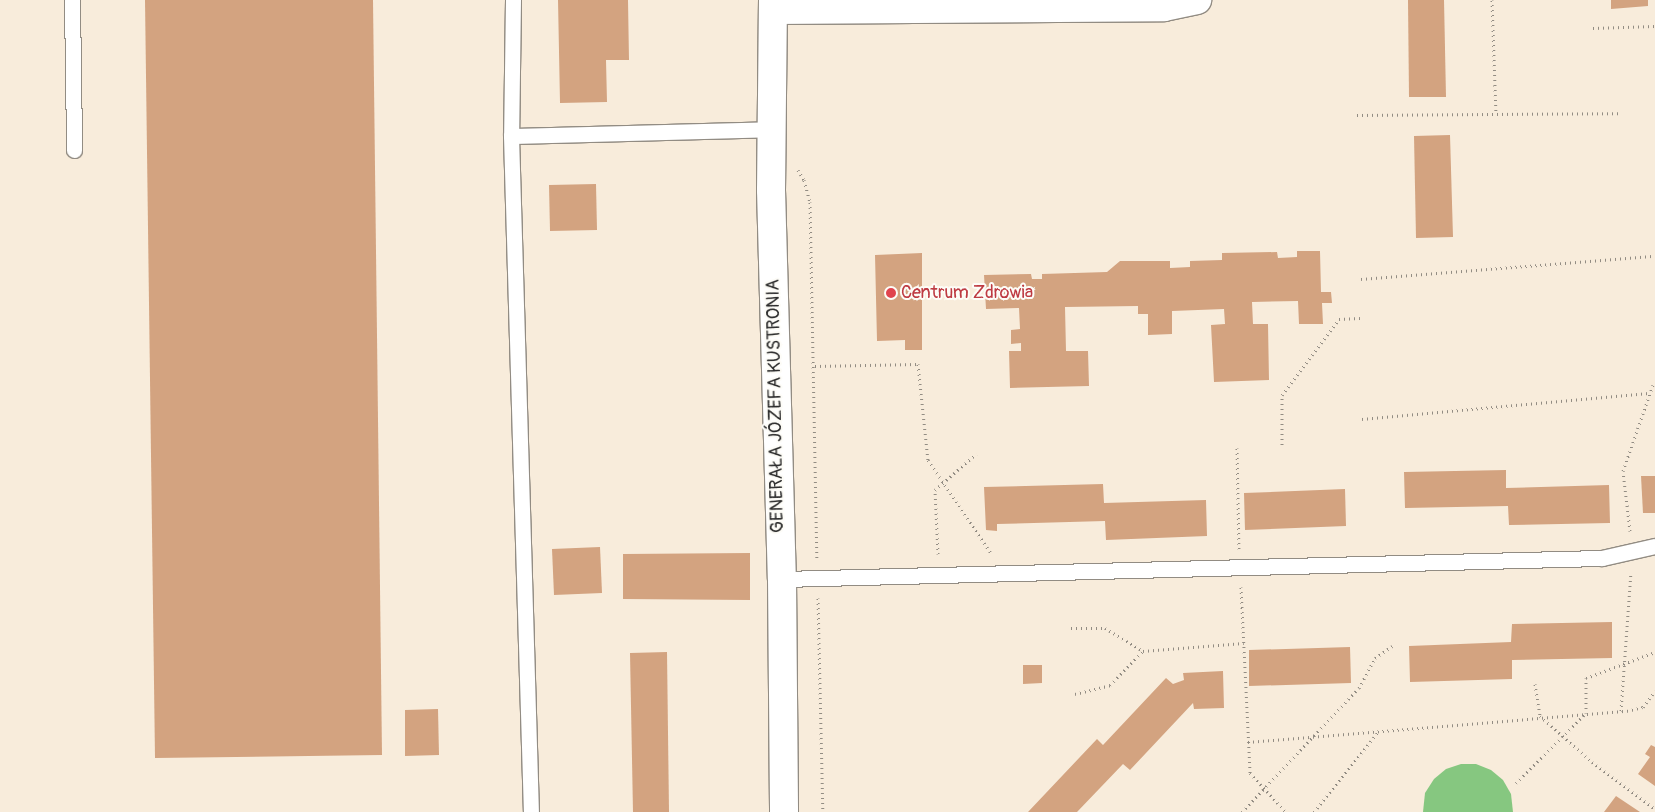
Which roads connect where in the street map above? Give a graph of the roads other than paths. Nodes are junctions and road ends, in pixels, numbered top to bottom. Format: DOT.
graph roads {
  1 [pos="72,0"];
  2 [pos="513,0"];
  3 [pos="1197,0"];
  4 [pos="773,5"];
  5 [pos="772,129"];
  6 [pos="512,136"];
  7 [pos="74,150"];
  8 [pos="1655,546"];
  9 [pos="782,579"];
  10 [pos="531,812"];
  11 [pos="784,812"];
  1 -- 7 [label="lane"];
  2 -- 6 [label="lane"];
  3 -- 4 [label="street"];
  4 -- 5 [label="street, GENERAŁA JÓZEFA KUSTRONIA"];
  5 -- 6 [label="lane"];
  5 -- 9 [label="street, GENERAŁA JÓZEFA KUSTRONIA"];
  6 -- 10 [label="lane"];
  8 -- 9 [label="lane"];
  9 -- 11 [label="street, GENERAŁA JÓZEFA KUSTRONIA"];
}
